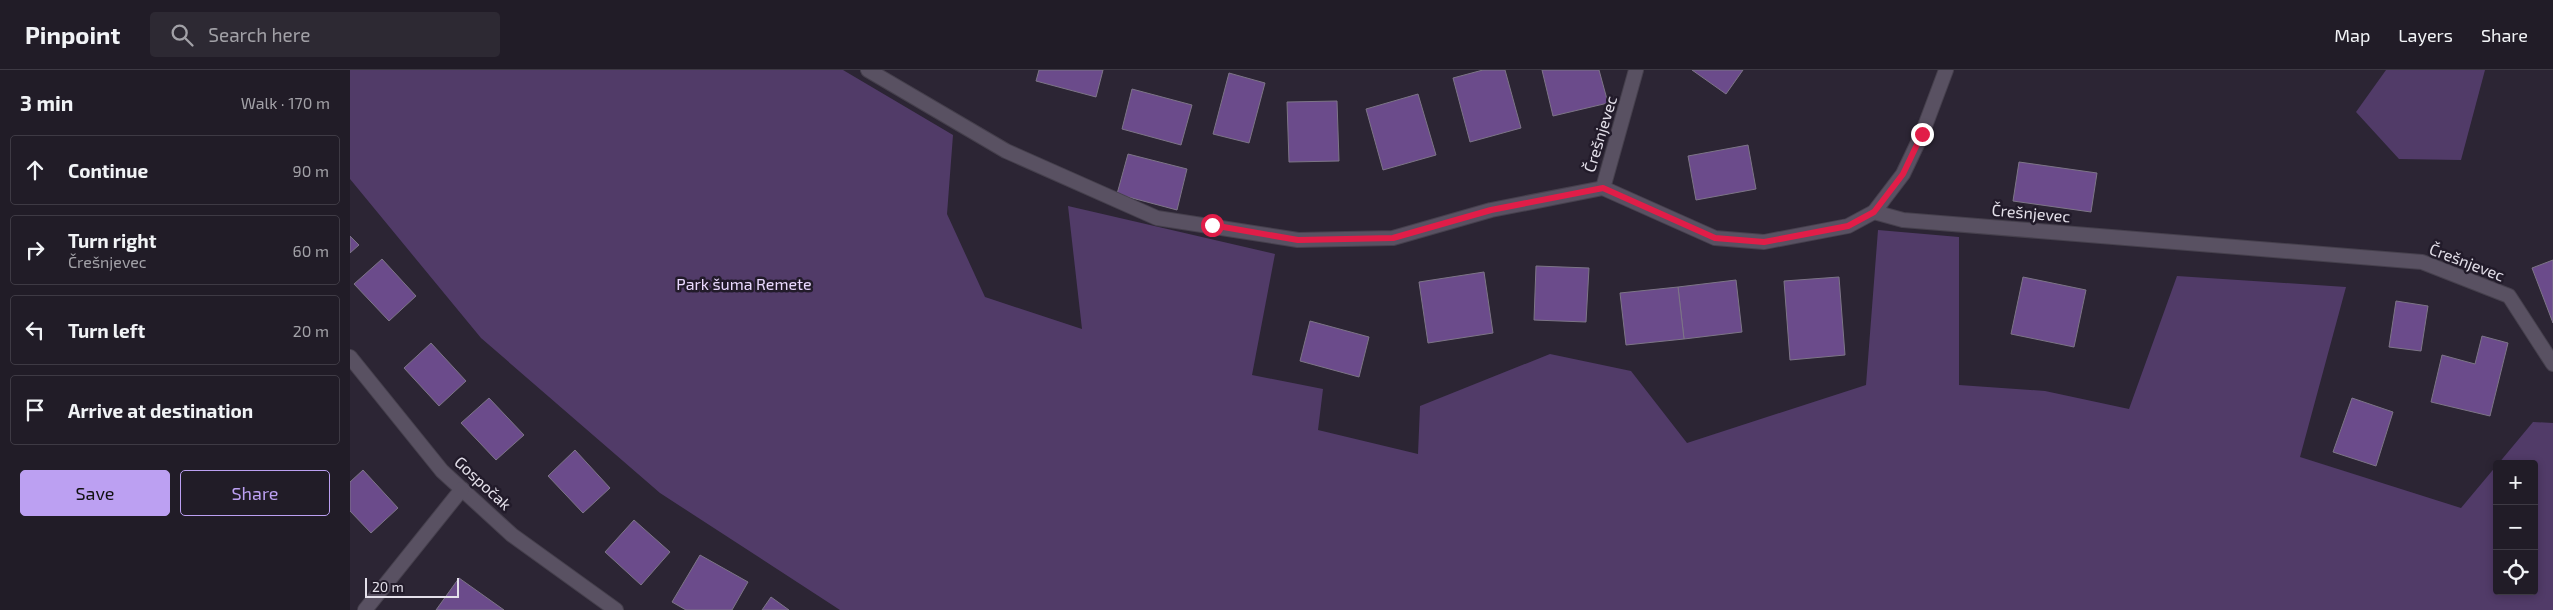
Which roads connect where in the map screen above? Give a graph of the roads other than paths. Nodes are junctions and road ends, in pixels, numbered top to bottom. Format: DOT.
graph roads {
  1 [pos="868,70"];
  2 [pos="1636,70"];
  3 [pos="1946,70"];
  4 [pos="1603,188"];
  5 [pos="1874,212"];
  6 [pos="350,357"];
  7 [pos="2553,364"];
  8 [pos="462,489"];
  9 [pos="365,610"];
  10 [pos="616,610"];
  1 -- 4 [label="street"];
  2 -- 4 [label="street, Črešnjevec"];
  3 -- 5 [label="street"];
  4 -- 5 [label="street, Črešnjevec"];
  5 -- 7 [label="street, Črešnjevec"];
  6 -- 8 [label="street, Gospočak"];
  8 -- 9 [label="street"];
  8 -- 10 [label="street, Gospočak"];
}
